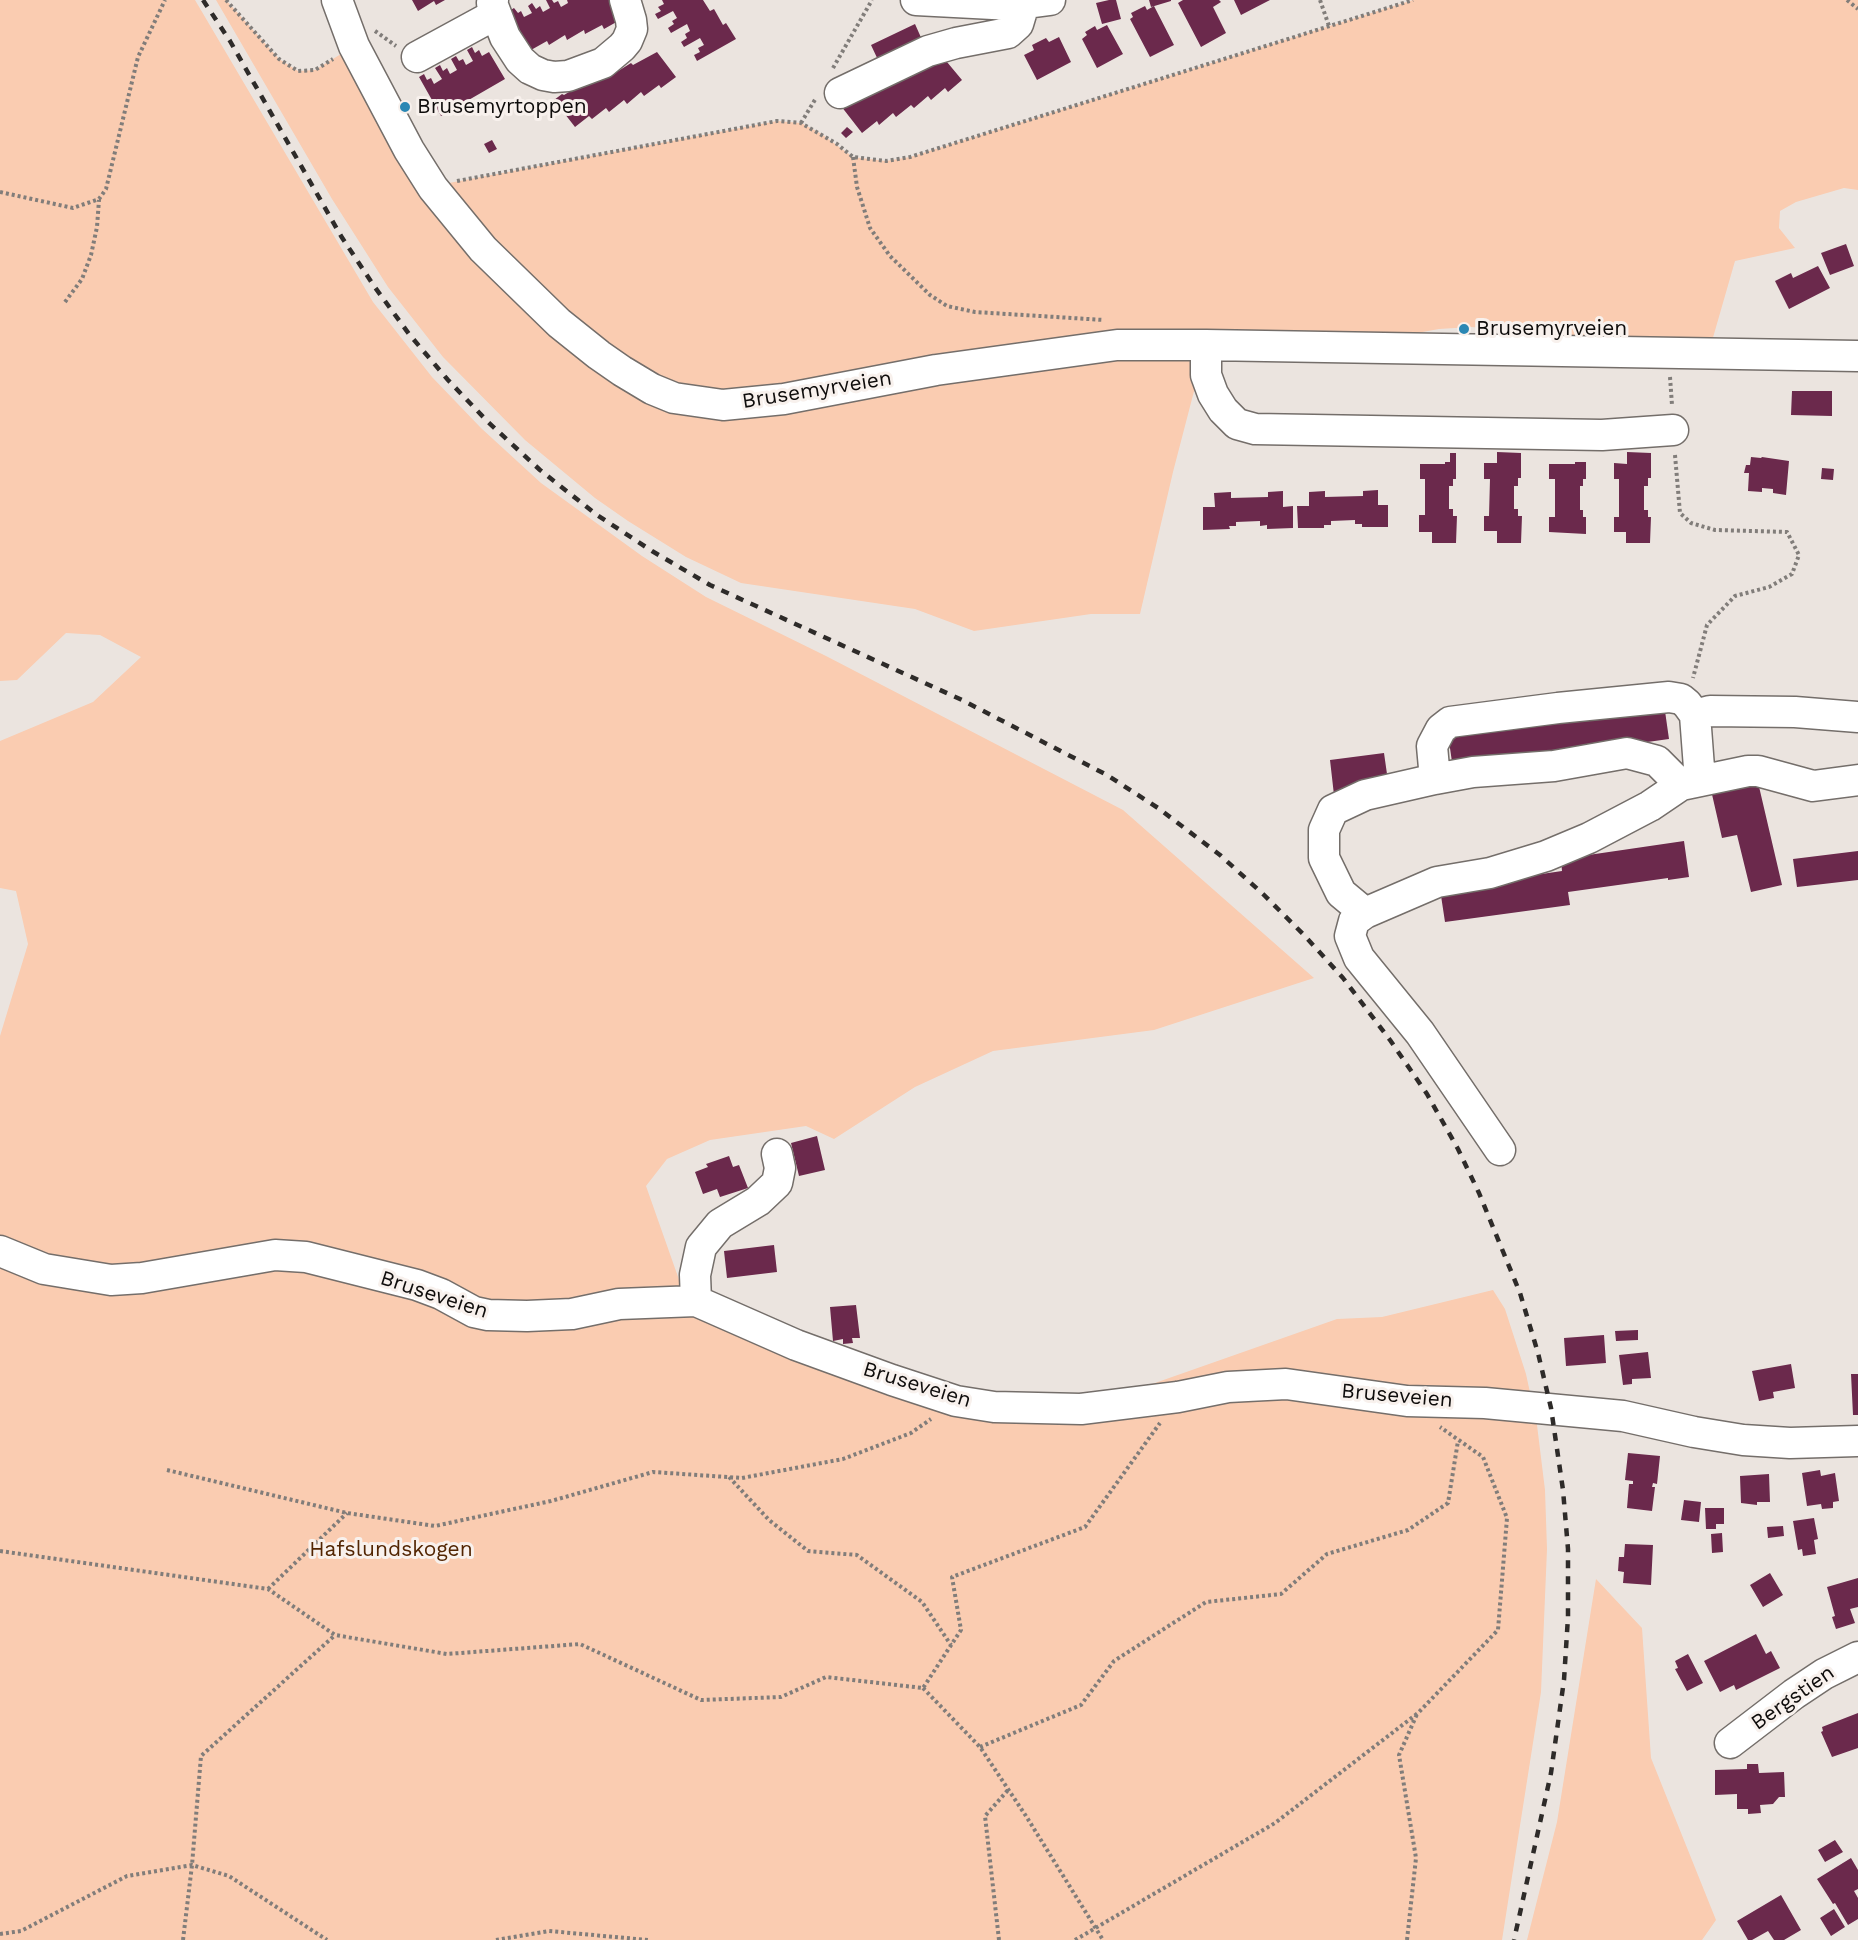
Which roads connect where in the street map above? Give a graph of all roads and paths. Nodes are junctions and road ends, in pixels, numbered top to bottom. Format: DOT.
graph roads {
  1 [pos="165,0"];
  2 [pos="226,0"];
  3 [pos="337,0"];
  4 [pos="625,0"];
  5 [pos="872,0"];
  6 [pos="916,0"];
  7 [pos="1320,0"];
  8 [pos="1413,0"];
  9 [pos="1847,0"];
  10 [pos="1037,2"];
  11 [pos="494,7"];
  12 [pos="1858,9"];
  13 [pos="1329,27"];
  14 [pos="354,46"];
  15 [pos="417,57"];
  16 [pos="829,88"];
  17 [pos="801,123"];
  18 [pos="853,157"];
  19 [pos="433,188"];
  20 [pos="0,192"];
  21 [pos="99,199"];
  22 [pos="65,302"];
  23 [pos="1107,320"];
  24 [pos="1206,345"];
  25 [pos="1668,352"];
  26 [pos="1858,356"];
  27 [pos="1673,430"];
  28 [pos="1691,709"];
  29 [pos="1858,717"];
  30 [pos="1435,778"];
  31 [pos="1858,780"];
  32 [pos="1690,783"];
  33 [pos="1365,913"];
  34 [pos="1500,1150"];
  35 [pos="777,1154"];
  36 [pos="0,1251"];
  37 [pos="696,1301"];
  38 [pos="1178,1397"];
  39 [pos="956,1401"];
  40 [pos="1407,1401"];
  41 [pos="1458,1441"];
  42 [pos="1858,1442"];
  43 [pos="167,1470"];
  44 [pos="729,1477"];
  45 [pos="347,1513"];
  46 [pos="0,1551"];
  47 [pos="268,1589"];
  48 [pos="335,1635"];
  49 [pos="951,1645"];
  50 [pos="1858,1657"];
  51 [pos="923,1688"];
  52 [pos="1418,1713"];
  53 [pos="1730,1743"];
  54 [pos="980,1747"];
  55 [pos="1008,1790"];
  56 [pos="192,1866"];
  57 [pos="1095,1928"];
  58 [pos="0,1934"];
  59 [pos="183,1940"];
  60 [pos="327,1940"];
  61 [pos="496,1940"];
  62 [pos="648,1940"];
  63 [pos="999,1940"];
  64 [pos="1075,1940"];
  65 [pos="1103,1940"];
  66 [pos="1407,1940"];
  1 -- 21 [label="path"];
  2 -- 14 [label="path"];
  3 -- 14 [label="street, Brusemyrveien"];
  4 -- 11 [label="street"];
  5 -- 16 [label="path"];
  6 -- 10 [label="street"];
  7 -- 13 [label="path"];
  8 -- 13 [label="path"];
  9 -- 12 [label="path"];
  10 -- 16 [label="street"];
  11 -- 15 [label="street"];
  13 -- 18 [label="path"];
  14 -- 19 [label="street, Brusemyrveien"];
  16 -- 17 [label="path"];
  17 -- 18 [label="path"];
  17 -- 19 [label="path"];
  18 -- 23 [label="path"];
  19 -- 24 [label="street, Brusemyrveien"];
  20 -- 21 [label="path"];
  21 -- 22 [label="path"];
  24 -- 25 [label="street, Brusemyrveien"];
  24 -- 27 [label="street"];
  25 -- 26 [label="street, Brusemyrveien"];
  25 -- 27 [label="path"];
  27 -- 28 [label="path"];
  28 -- 29 [label="street"];
  28 -- 30 [label="street"];
  28 -- 32 [label="street"];
  30 -- 32 [label="street"];
  30 -- 33 [label="street"];
  31 -- 32 [label="street"];
  32 -- 33 [label="street"];
  33 -- 34 [label="street"];
  35 -- 37 [label="street"];
  36 -- 37 [label="street, Bruseveien"];
  37 -- 39 [label="street, Bruseveien"];
  38 -- 39 [label="street, Bruseveien"];
  38 -- 40 [label="street, Bruseveien"];
  38 -- 49 [label="path"];
  39 -- 44 [label="path"];
  40 -- 41 [label="path"];
  40 -- 42 [label="street, Bruseveien"];
  41 -- 52 [label="path"];
  41 -- 54 [label="path"];
  43 -- 45 [label="path"];
  44 -- 45 [label="path"];
  44 -- 49 [label="path"];
  45 -- 47 [label="path"];
  46 -- 47 [label="path"];
  47 -- 48 [label="path"];
  48 -- 51 [label="path"];
  48 -- 56 [label="path"];
  49 -- 51 [label="path"];
  50 -- 53 [label="street, Bergstien"];
  51 -- 54 [label="path"];
  52 -- 57 [label="path"];
  52 -- 66 [label="path"];
  54 -- 55 [label="path"];
  55 -- 57 [label="path"];
  55 -- 63 [label="path"];
  56 -- 58 [label="path"];
  56 -- 59 [label="path"];
  56 -- 60 [label="path"];
  57 -- 64 [label="path"];
  57 -- 65 [label="path"];
  61 -- 62 [label="path"];
}
